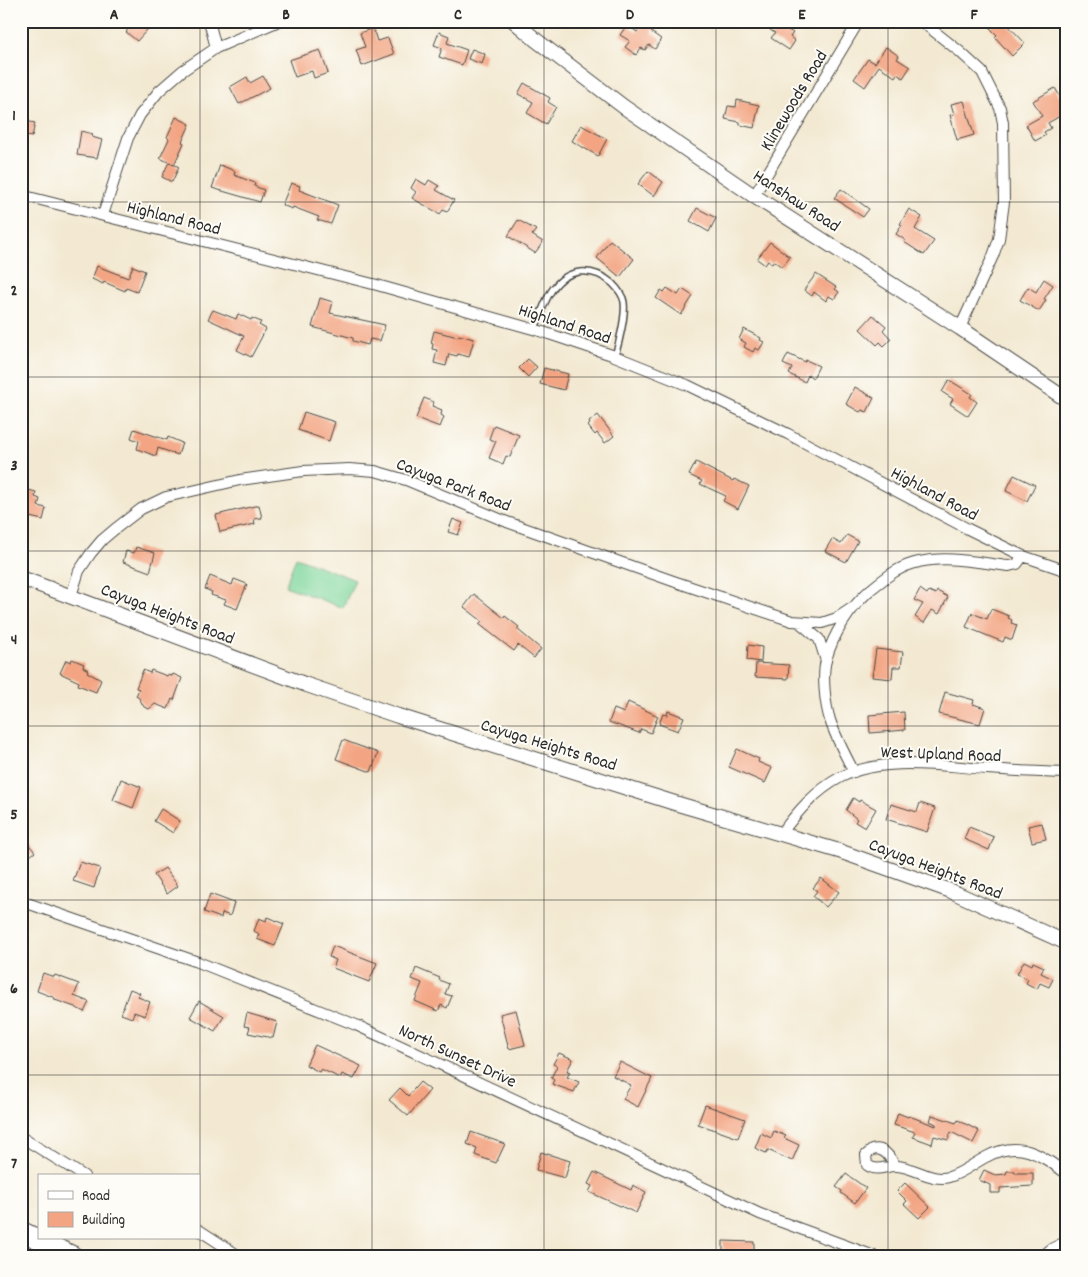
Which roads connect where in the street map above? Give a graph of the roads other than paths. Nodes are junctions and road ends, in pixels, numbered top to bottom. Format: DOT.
graph roads {
  1 [pos="210,21"];
  2 [pos="279,21"];
  3 [pos="514,21"];
  4 [pos="858,21"];
  5 [pos="921,21"];
  6 [pos="216,48"];
  7 [pos="21,195"];
  8 [pos="754,196"];
  9 [pos="103,216"];
  10 [pos="960,328"];
  11 [pos="535,330"];
  12 [pos="615,356"];
  13 [pos="1067,400"];
  14 [pos="1023,556"];
  15 [pos="1067,571"];
  16 [pos="21,578"];
  17 [pos="71,596"];
  18 [pos="852,608"];
  19 [pos="800,623"];
  20 [pos="826,661"];
  21 [pos="854,772"];
  22 [pos="1067,774"];
  23 [pos="781,834"];
  24 [pos="21,901"];
  25 [pos="1067,943"];
  26 [pos="21,1137"];
  27 [pos="896,1166"];
  28 [pos="81,1174"];
  29 [pos="1067,1174"];
  30 [pos="21,1231"];
  31 [pos="200,1231"];
  32 [pos="38,1239"];
  33 [pos="40,1240"];
  34 [pos="1067,1241"];
  35 [pos="73,1256"];
  36 [pos="239,1256"];
  37 [pos="874,1256"];
  38 [pos="1043,1256"];
  1 -- 6 [label="street"];
  2 -- 6 [label="street"];
  3 -- 8 [label="street, Hanshaw Road"];
  4 -- 8 [label="street, Klinewoods Road"];
  5 -- 10 [label="street"];
  6 -- 9 [label="street"];
  7 -- 9 [label="street, Highland Road"];
  8 -- 10 [label="street, Hanshaw Road"];
  9 -- 11 [label="street, Highland Road"];
  10 -- 13 [label="street, Hanshaw Road"];
  11 -- 12 [label="street, Highland Road"];
  11 -- 12 [label="lane"];
  12 -- 14 [label="street, Highland Road"];
  14 -- 15 [label="street, Highland Road"];
  14 -- 18 [label="street"];
  16 -- 17 [label="street, Cayuga Heights Road"];
  17 -- 19 [label="street, Cayuga Park Road"];
  17 -- 23 [label="street, Cayuga Heights Road"];
  18 -- 19 [label="street, Cayuga Park Road"];
  18 -- 20 [label="street"];
  19 -- 20 [label="street, Cayuga Park Road"];
  20 -- 21 [label="street"];
  21 -- 22 [label="street, West Upland Road"];
  21 -- 23 [label="street, West Upland Road"];
  23 -- 25 [label="street, Cayuga Heights Road"];
  24 -- 37 [label="street, North Sunset Drive"];
  26 -- 28 [label="street"];
  27 -- 29 [label="street"];
  30 -- 32 [label="highway"];
  31 -- 36 [label="street"];
  33 -- 35 [label="highway"];
  34 -- 38 [label="street"];
}
